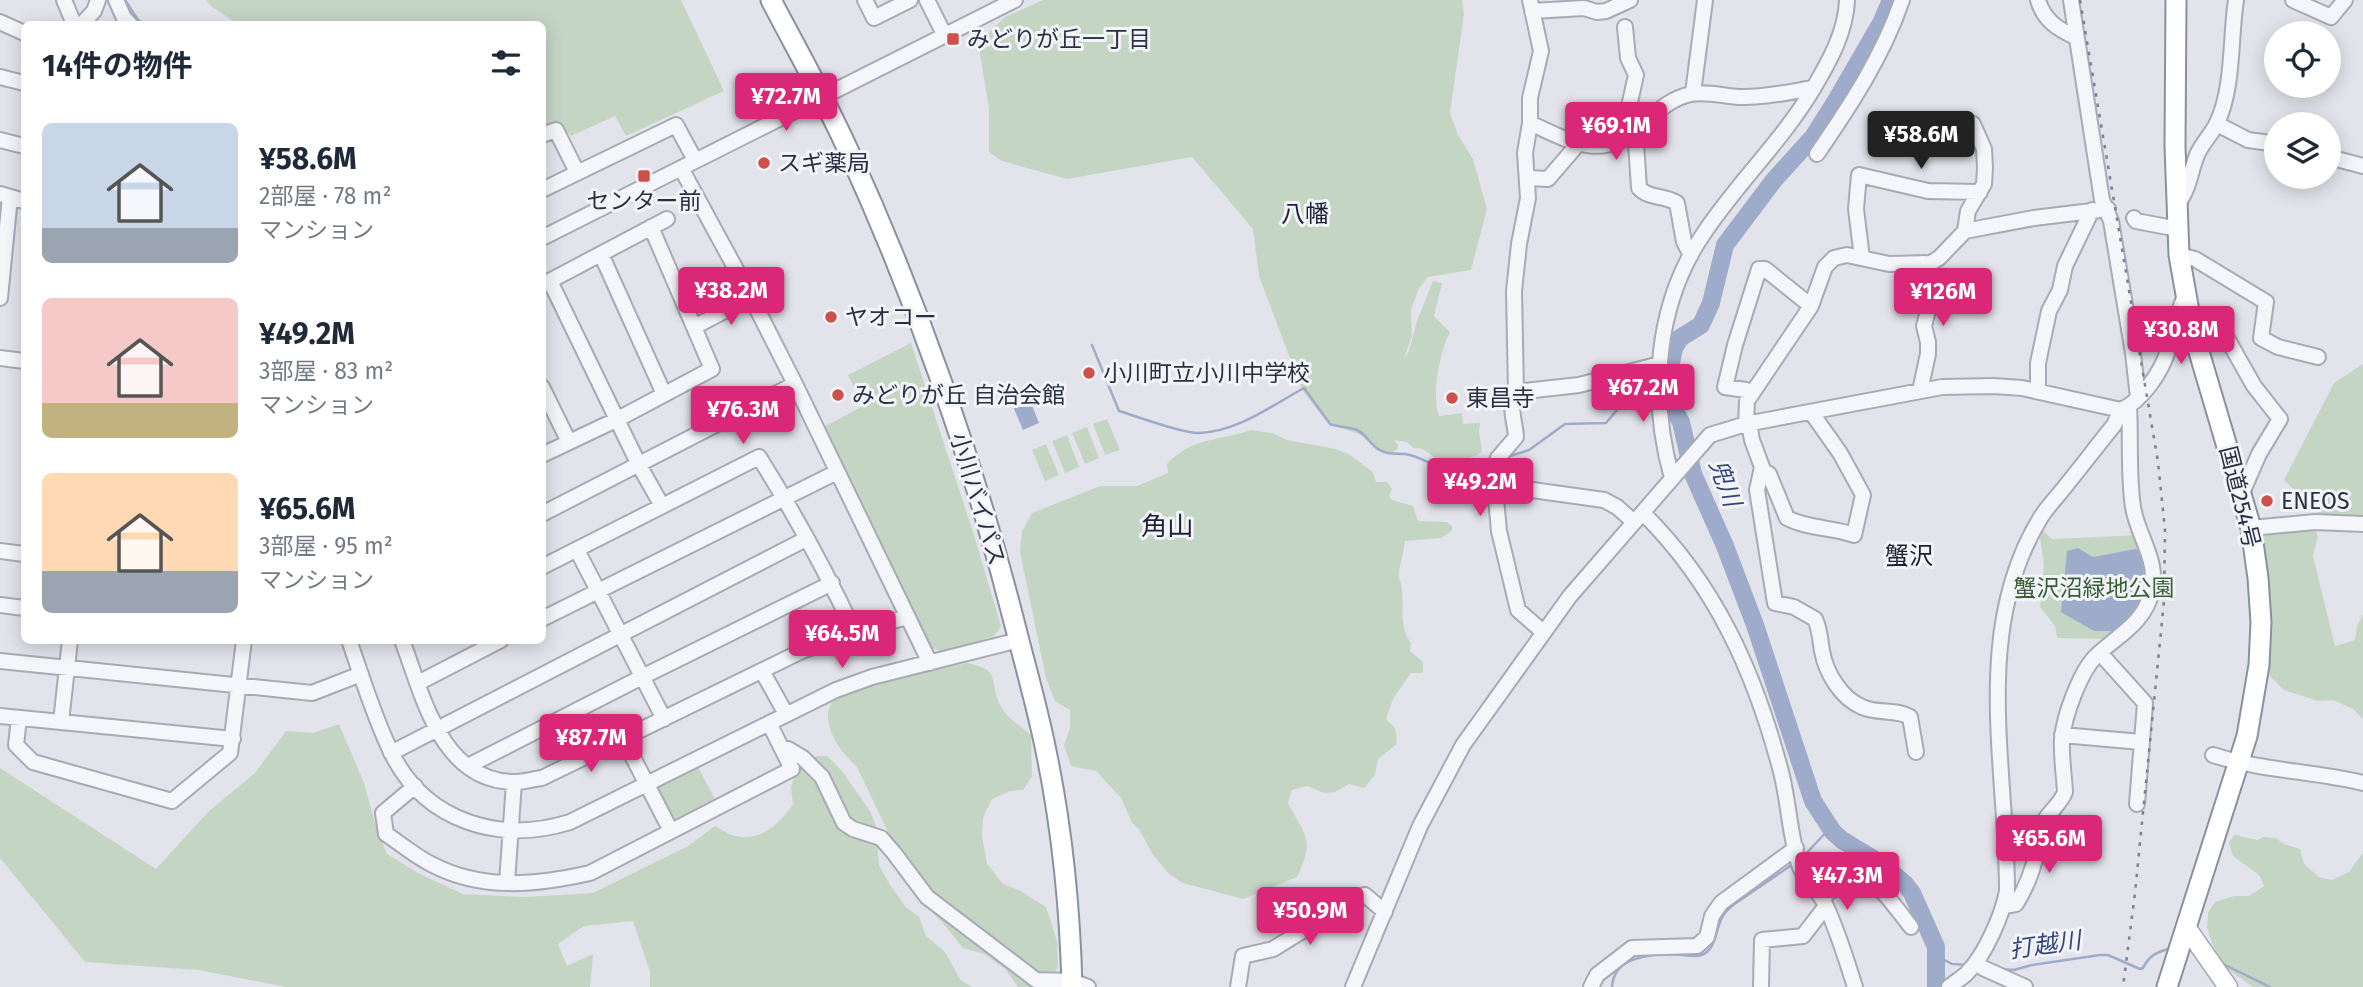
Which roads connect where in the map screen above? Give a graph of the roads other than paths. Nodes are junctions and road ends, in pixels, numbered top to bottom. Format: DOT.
graph roads {
  1 [pos="64,0"];
  2 [pos="98,0"];
  3 [pos="116,0"];
  4 [pos="771,0"];
  5 [pos="865,0"];
  6 [pos="910,0"];
  7 [pos="927,0"];
  8 [pos="1015,0"];
  9 [pos="1630,0"];
  10 [pos="1705,0"];
  11 [pos="1847,0"];
  12 [pos="1902,0"];
  13 [pos="2038,0"];
  14 [pos="2071,0"];
  15 [pos="2176,0"];
  16 [pos="2236,0"];
  17 [pos="2293,0"];
  18 [pos="2345,0"];
  19 [pos="1531,5"];
  20 [pos="73,21"];
  21 [pos="85,21"];
  22 [pos="127,21"];
  23 [pos="0,22"];
  24 [pos="1625,27"];
  25 [pos="21,32"];
  26 [pos="945,36"];
  27 [pos="2077,38"];
  28 [pos="0,77"];
  29 [pos="21,82"];
  30 [pos="1813,88"];
  31 [pos="1693,93"];
  32 [pos="822,96"];
  33 [pos="1530,122"];
  34 [pos="1973,124"];
  35 [pos="2217,124"];
  36 [pos="1636,132"];
  37 [pos="546,134"];
  38 [pos="0,140"];
  39 [pos="2264,142"];
  40 [pos="1578,144"];
  41 [pos="21,145"];
  42 [pos="1817,154"];
  43 [pos="695,160"];
  44 [pos="2341,160"];
  45 [pos="2363,166"];
  46 [pos="681,168"];
  47 [pos="577,172"];
  48 [pos="1528,178"];
  49 [pos="546,188"];
  50 [pos="1980,192"];
  51 [pos="12,198"];
  52 [pos="2177,205"];
  53 [pos="2108,209"];
  54 [pos="2092,210"];
  55 [pos="2134,218"];
  56 [pos="667,219"];
  57 [pos="651,227"];
  58 [pos="2178,229"];
  59 [pos="1965,231"];
  60 [pos="546,236"];
  61 [pos="601,254"];
  62 [pos="1691,255"];
  63 [pos="2179,255"];
  64 [pos="1862,258"];
  65 [pos="1923,263"];
  66 [pos="546,283"];
  67 [pos="751,296"];
  68 [pos="0,298"];
  69 [pos="2186,302"];
  70 [pos="1811,306"];
  71 [pos="694,327"];
  72 [pos="2318,357"];
  73 [pos="0,358"];
  74 [pos="21,361"];
  75 [pos="1660,364"];
  76 [pos="795,384"];
  77 [pos="1920,391"];
  78 [pos="2038,391"];
  79 [pos="1516,392"];
  80 [pos="664,394"];
  81 [pos="1751,394"];
  82 [pos="546,395"];
  83 [pos="2129,405"];
  84 [pos="1811,412"];
  85 [pos="618,419"];
  86 [pos="1748,423"];
  87 [pos="569,442"];
  88 [pos="546,453"];
  89 [pos="639,465"];
  90 [pos="1762,470"];
  91 [pos="837,472"];
  92 [pos="1672,478"];
  93 [pos="1494,488"];
  94 [pos="2242,493"];
  95 [pos="784,498"];
  96 [pos="662,506"];
  97 [pos="546,511"];
  98 [pos="1638,518"];
  99 [pos="2363,524"];
  100 [pos="2251,528"];
  101 [pos="806,539"];
  102 [pos="577,550"];
  103 [pos="0,551"];
  104 [pos="21,554"];
  105 [pos="546,565"];
  106 [pos="832,583"];
  107 [pos="598,591"];
  108 [pos="0,605"];
  109 [pos="21,608"];
  110 [pos="546,617"];
  111 [pos="908,617"];
  112 [pos="854,631"];
  113 [pos="1543,632"];
  114 [pos="620,635"];
  115 [pos="1019,640"];
  116 [pos="70,644"];
  117 [pos="244,644"];
  118 [pos="350,644"];
  119 [pos="403,644"];
  120 [pos="493,644"];
  121 [pos="2100,653"];
  122 [pos="0,661"];
  123 [pos="930,663"];
  124 [pos="67,668"];
  125 [pos="762,671"];
  126 [pos="361,674"];
  127 [pos="642,677"];
  128 [pos="418,683"];
  129 [pos="239,685"];
  130 [pos="786,714"];
  131 [pos="0,716"];
  132 [pos="19,718"];
  133 [pos="664,719"];
  134 [pos="61,722"];
  135 [pos="769,723"];
  136 [pos="436,729"];
  137 [pos="2063,735"];
  138 [pos="233,739"];
  139 [pos="624,740"];
  140 [pos="2141,742"];
  141 [pos="783,751"];
  142 [pos="1916,752"];
  143 [pos="391,753"];
  144 [pos="2213,755"];
  145 [pos="2238,764"];
  146 [pos="468,766"];
  147 [pos="514,782"];
  148 [pos="2363,783"];
  149 [pos="648,785"];
  150 [pos="415,786"];
  151 [pos="2137,804"];
  152 [pos="671,831"];
  153 [pos="509,832"];
  154 [pos="1796,848"];
  155 [pos="507,883"];
  156 [pos="1824,902"];
  157 [pos="2004,906"];
  158 [pos="1385,912"];
  159 [pos="1912,926"];
  160 [pos="2181,942"];
  161 [pos="1963,978"];
  162 [pos="1077,985"];
  163 [pos="1238,987"];
  164 [pos="1353,987"];
  165 [pos="1591,987"];
  166 [pos="1761,987"];
  167 [pos="1855,987"];
  168 [pos="2025,987"];
  169 [pos="2167,987"];
  170 [pos="2228,987"];
  1 -- 20 [label="street"];
  2 -- 21 [label="street"];
  3 -- 22 [label="street"];
  4 -- 32 [label="highway, 小川バイパス"];
  5 -- 6 [label="street"];
  7 -- 26 [label="street"];
  8 -- 26 [label="street"];
  9 -- 19 [label="street"];
  10 -- 31 [label="street"];
  11 -- 30 [label="street"];
  12 -- 42 [label="street"];
  13 -- 27 [label="street"];
  14 -- 27 [label="street"];
  15 -- 52 [label="highway, 国道254号"];
  16 -- 35 [label="street"];
  17 -- 18 [label="street"];
  19 -- 33 [label="street"];
  23 -- 25 [label="street"];
  24 -- 36 [label="street"];
  26 -- 32 [label="street"];
  27 -- 53 [label="street"];
  28 -- 29 [label="street"];
  30 -- 31 [label="street"];
  30 -- 62 [label="street"];
  31 -- 36 [label="street"];
  32 -- 43 [label="street"];
  32 -- 115 [label="highway, 小川バイパス"];
  33 -- 40 [label="street"];
  33 -- 48 [label="street"];
  34 -- 50 [label="street"];
  35 -- 39 [label="street"];
  35 -- 52 [label="street"];
  36 -- 40 [label="street"];
  36 -- 62 [label="street"];
  37 -- 47 [label="street"];
  38 -- 41 [label="street"];
  40 -- 48 [label="street"];
  43 -- 46 [label="street"];
  43 -- 47 [label="street"];
  44 -- 45 [label="street"];
  46 -- 60 [label="street"];
  46 -- 67 [label="street"];
  47 -- 49 [label="street"];
  48 -- 79 [label="street"];
  50 -- 59 [label="street"];
  50 -- 64 [label="street"];
  51 -- 68 [label="street"];
  52 -- 58 [label="highway, 国道254号"];
  53 -- 54 [label="street"];
  53 -- 83 [label="street"];
  54 -- 59 [label="street"];
  54 -- 78 [label="street"];
  55 -- 58 [label="street"];
  56 -- 57 [label="street"];
  57 -- 61 [label="street"];
  57 -- 71 [label="street"];
  58 -- 63 [label="highway, 国道254号"];
  59 -- 65 [label="street"];
  61 -- 66 [label="street"];
  61 -- 80 [label="street"];
  62 -- 75 [label="street"];
  63 -- 69 [label="highway, 国道254号"];
  63 -- 72 [label="street"];
  64 -- 65 [label="street"];
  64 -- 70 [label="street"];
  65 -- 77 [label="street"];
  66 -- 85 [label="street"];
  67 -- 71 [label="street"];
  67 -- 76 [label="street"];
  69 -- 83 [label="street"];
  69 -- 94 [label="highway, 国道254号"];
  69 -- 94 [label="street"];
  70 -- 81 [label="street"];
  70 -- 81 [label="street"];
  71 -- 80 [label="street"];
  73 -- 74 [label="street"];
  75 -- 79 [label="street"];
  75 -- 92 [label="street"];
  76 -- 89 [label="street"];
  76 -- 91 [label="street"];
  77 -- 78 [label="street"];
  77 -- 84 [label="street"];
  78 -- 83 [label="street"];
  79 -- 93 [label="street"];
  80 -- 85 [label="street"];
  81 -- 86 [label="street"];
  82 -- 87 [label="street"];
  83 -- 121 [label="street"];
  83 -- 157 [label="street"];
  84 -- 86 [label="street"];
  84 -- 90 [label="street"];
  85 -- 87 [label="street"];
  85 -- 89 [label="street"];
  86 -- 90 [label="street"];
  86 -- 92 [label="street"];
  87 -- 88 [label="street"];
  89 -- 96 [label="street"];
  89 -- 97 [label="street"];
  90 -- 142 [label="street"];
  91 -- 95 [label="street"];
  91 -- 111 [label="street"];
  92 -- 98 [label="street"];
  93 -- 98 [label="street"];
  93 -- 113 [label="street"];
  94 -- 100 [label="highway, 国道254号"];
  95 -- 96 [label="street"];
  95 -- 101 [label="street"];
  95 -- 107 [label="street"];
  96 -- 102 [label="street"];
  98 -- 113 [label="street"];
  98 -- 154 [label="street"];
  99 -- 100 [label="street"];
  100 -- 145 [label="highway, 国道254号"];
  101 -- 106 [label="street"];
  101 -- 114 [label="street"];
  102 -- 105 [label="street"];
  102 -- 107 [label="street"];
  103 -- 104 [label="street"];
  106 -- 112 [label="street"];
  106 -- 127 [label="street"];
  107 -- 110 [label="street"];
  107 -- 114 [label="street"];
  108 -- 109 [label="street"];
  111 -- 112 [label="street"];
  111 -- 123 [label="street"];
  112 -- 125 [label="street"];
  113 -- 158 [label="street"];
  114 -- 127 [label="street"];
  114 -- 136 [label="street"];
  115 -- 123 [label="street"];
  115 -- 162 [label="highway, 小川バイパス"];
  116 -- 124 [label="street"];
  117 -- 129 [label="street"];
  118 -- 126 [label="street"];
  119 -- 128 [label="street"];
  120 -- 128 [label="street"];
  121 -- 137 [label="street"];
  121 -- 140 [label="street"];
  122 -- 124 [label="street"];
  123 -- 130 [label="street"];
  124 -- 129 [label="street"];
  124 -- 134 [label="street"];
  125 -- 130 [label="street"];
  125 -- 133 [label="street"];
  126 -- 129 [label="street"];
  126 -- 143 [label="street"];
  127 -- 133 [label="street"];
  127 -- 146 [label="street"];
  128 -- 136 [label="street"];
  129 -- 138 [label="street"];
  130 -- 135 [label="street"];
  131 -- 132 [label="street"];
  132 -- 134 [label="street"];
  132 -- 138 [label="street"];
  133 -- 139 [label="street"];
  134 -- 138 [label="street"];
  135 -- 141 [label="street"];
  135 -- 149 [label="street"];
  136 -- 143 [label="street"];
  136 -- 146 [label="street"];
  137 -- 140 [label="street"];
  137 -- 157 [label="street"];
  139 -- 147 [label="street"];
  139 -- 149 [label="street"];
  140 -- 151 [label="street"];
  141 -- 152 [label="street"];
  141 -- 162 [label="street"];
  143 -- 150 [label="street"];
  144 -- 145 [label="street"];
  145 -- 148 [label="street"];
  145 -- 160 [label="highway, 国道254号"];
  146 -- 147 [label="street"];
  147 -- 153 [label="street"];
  149 -- 152 [label="street"];
  149 -- 153 [label="street"];
  150 -- 153 [label="street"];
  150 -- 155 [label="street"];
  152 -- 155 [label="street"];
  153 -- 155 [label="street"];
  154 -- 156 [label="street"];
  154 -- 165 [label="street"];
  156 -- 159 [label="street"];
  156 -- 166 [label="street"];
  156 -- 167 [label="street"];
  157 -- 161 [label="street"];
  158 -- 163 [label="street"];
  158 -- 164 [label="street"];
  160 -- 169 [label="highway, 国道254号"];
  160 -- 170 [label="main road"];
  161 -- 168 [label="street"];
}
